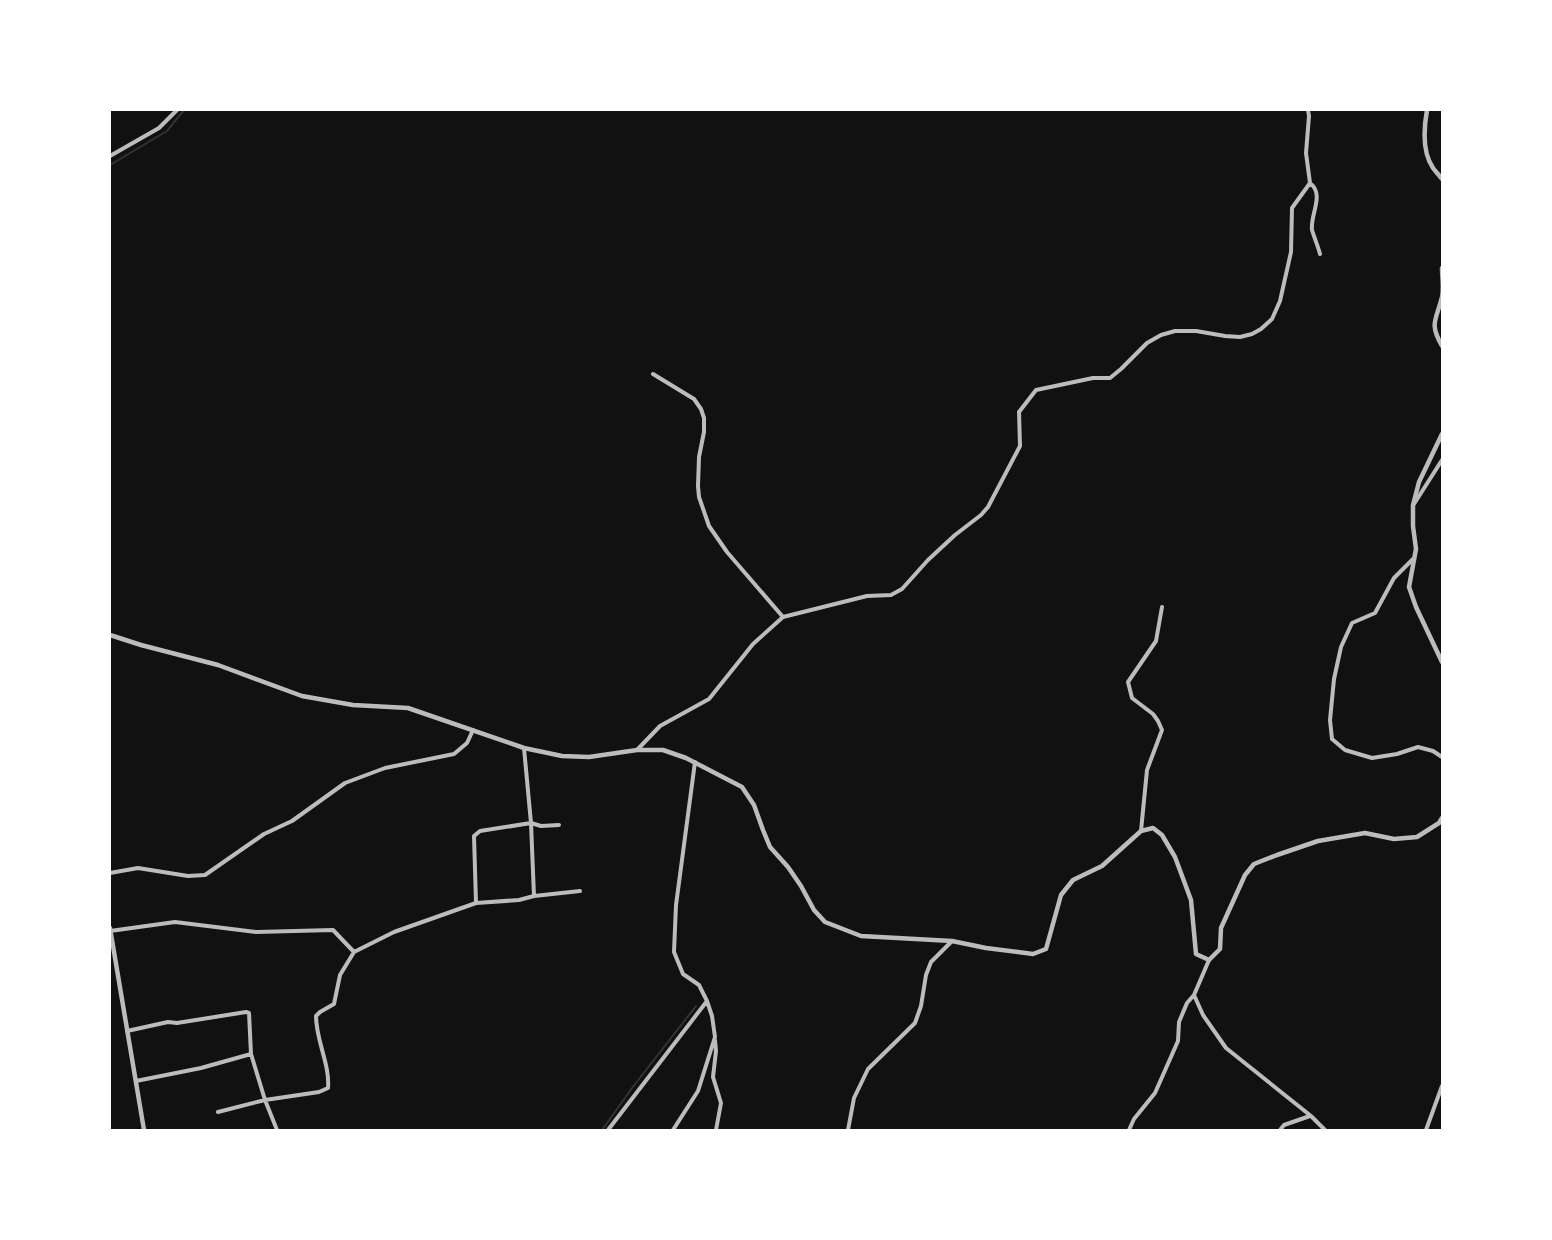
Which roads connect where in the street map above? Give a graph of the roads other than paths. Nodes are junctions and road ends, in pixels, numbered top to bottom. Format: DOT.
graph roads {
  1 [pos="177,110"];
  2 [pos="1308,110"];
  3 [pos="1427,110"];
  4 [pos="110,156"];
  5 [pos="1443,179"];
  6 [pos="1310,183"];
  7 [pos="1320,254"];
  8 [pos="1443,268"];
  9 [pos="1443,346"];
  10 [pos="653,374"];
  11 [pos="1443,434"];
  12 [pos="1443,460"];
  13 [pos="1413,505"];
  14 [pos="1414,558"];
  15 [pos="1162,607"];
  16 [pos="783,617"];
  17 [pos="110,635"];
  18 [pos="1443,662"];
  19 [pos="473,730"];
  20 [pos="524,748"];
  21 [pos="637,750"];
  22 [pos="1443,757"];
  23 [pos="695,762"];
  24 [pos="1443,818"];
  25 [pos="531,824"];
  26 [pos="559,825"];
  27 [pos="1141,831"];
  28 [pos="110,873"];
  29 [pos="580,891"];
  30 [pos="534,896"];
  31 [pos="476,903"];
  32 [pos="110,930"];
  33 [pos="952,941"];
  34 [pos="354,952"];
  35 [pos="1209,960"];
  36 [pos="1194,995"];
  37 [pos="707,1001"];
  38 [pos="127,1031"];
  39 [pos="715,1037"];
  40 [pos="251,1054"];
  41 [pos="136,1081"];
  42 [pos="1443,1086"];
  43 [pos="265,1100"];
  44 [pos="218,1112"];
  45 [pos="1311,1116"];
  46 [pos="144,1131"];
  47 [pos="277,1131"];
  48 [pos="608,1131"];
  49 [pos="673,1131"];
  50 [pos="716,1131"];
  51 [pos="848,1131"];
  52 [pos="1129,1131"];
  53 [pos="1280,1131"];
  54 [pos="1325,1131"];
  55 [pos="1426,1131"];
  1 -- 4 [label="street"];
  2 -- 6 [label="street"];
  3 -- 5 [label="street"];
  6 -- 7 [label="street"];
  6 -- 16 [label="street"];
  8 -- 9 [label="street"];
  10 -- 16 [label="street"];
  11 -- 13 [label="street"];
  12 -- 13 [label="street"];
  13 -- 14 [label="street"];
  14 -- 18 [label="street"];
  14 -- 22 [label="street"];
  15 -- 27 [label="street"];
  16 -- 21 [label="street"];
  17 -- 19 [label="street"];
  19 -- 20 [label="street"];
  19 -- 28 [label="street"];
  20 -- 21 [label="street"];
  20 -- 25 [label="street"];
  21 -- 23 [label="street"];
  23 -- 33 [label="street"];
  23 -- 37 [label="street"];
  24 -- 35 [label="street"];
  25 -- 26 [label="street"];
  25 -- 30 [label="street"];
  25 -- 31 [label="street"];
  27 -- 33 [label="street"];
  27 -- 35 [label="street"];
  29 -- 30 [label="street"];
  30 -- 31 [label="street"];
  31 -- 34 [label="street"];
  32 -- 34 [label="street"];
  32 -- 38 [label="street"];
  33 -- 51 [label="street"];
  34 -- 43 [label="street"];
  35 -- 36 [label="street"];
  36 -- 45 [label="street"];
  36 -- 52 [label="street"];
  37 -- 39 [label="street"];
  37 -- 48 [label="street"];
  38 -- 40 [label="street"];
  38 -- 41 [label="street"];
  39 -- 49 [label="street"];
  39 -- 50 [label="street"];
  40 -- 41 [label="street"];
  40 -- 43 [label="street"];
  41 -- 46 [label="street"];
  42 -- 55 [label="street"];
  43 -- 44 [label="street"];
  43 -- 47 [label="street"];
  45 -- 53 [label="street"];
  45 -- 54 [label="street"];
}
